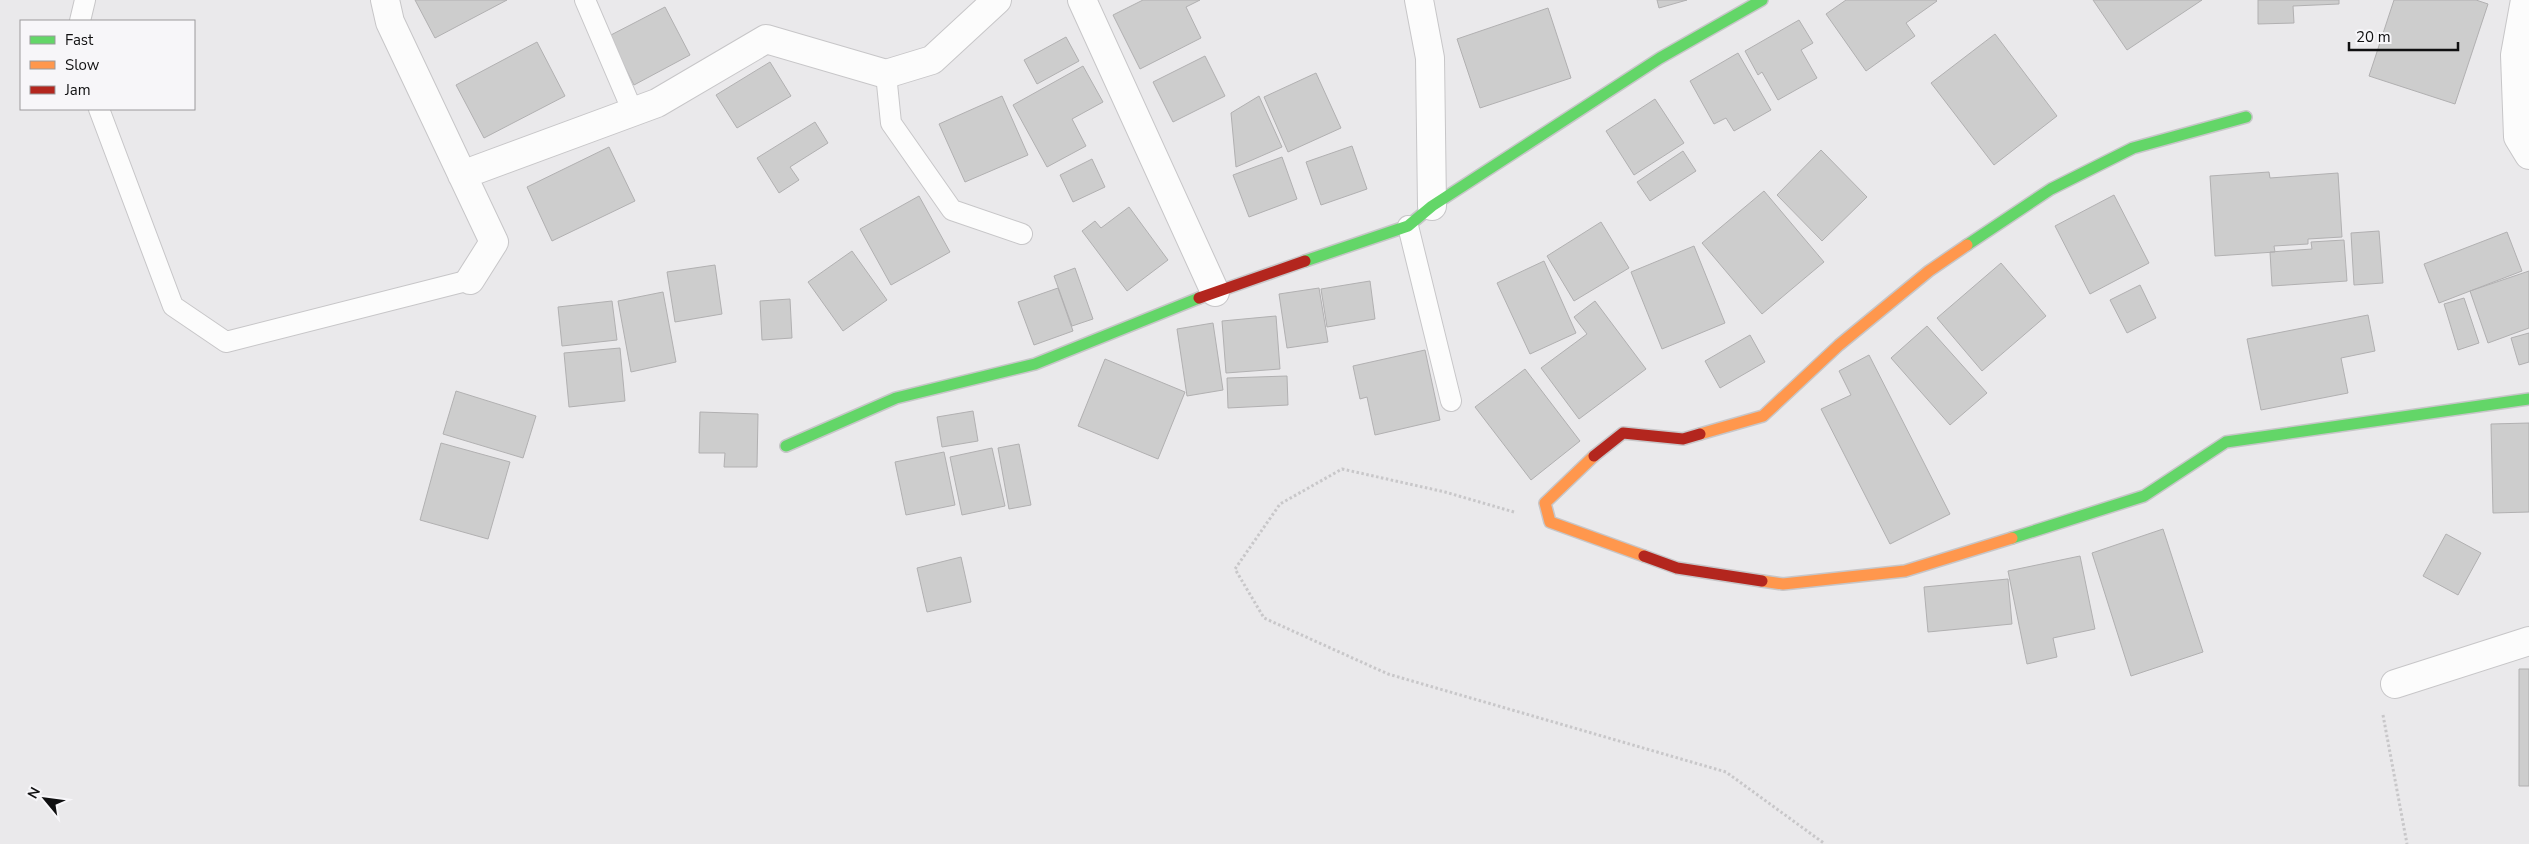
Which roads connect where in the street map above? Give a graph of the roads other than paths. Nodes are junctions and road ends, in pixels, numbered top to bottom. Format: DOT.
graph roads {
  1 [pos="85,0"];
  2 [pos="385,0"];
  3 [pos="584,0"];
  4 [pos="997,0"];
  5 [pos="1419,0"];
  6 [pos="1762,0"];
  7 [pos="2525,0"];
  8 [pos="1092,3"];
  9 [pos="80,20"];
  10 [pos="886,74"];
  11 [pos="99,110"];
  12 [pos="632,112"];
  13 [pos="2246,117"];
  14 [pos="2529,155"];
  15 [pos="462,175"];
  16 [pos="1432,206"];
  17 [pos="1408,226"];
  18 [pos="1022,234"];
  19 [pos="470,280"];
  20 [pos="1215,292"];
  21 [pos="2529,399"];
  22 [pos="1451,401"];
  23 [pos="786,446"];
  24 [pos="2529,641"];
  25 [pos="2395,684"];
  1 -- 9 [label="lane"];
  2 -- 15 [label="street"];
  3 -- 12 [label="lane"];
  4 -- 10 [label="street"];
  5 -- 16 [label="street"];
  6 -- 16 [label="street"];
  7 -- 14 [label="street"];
  8 -- 20 [label="street"];
  10 -- 12 [label="street"];
  10 -- 18 [label="lane"];
  11 -- 19 [label="lane"];
  12 -- 15 [label="street"];
  13 -- 21 [label="street"];
  15 -- 19 [label="street"];
  16 -- 17 [label="street"];
  17 -- 20 [label="street"];
  17 -- 22 [label="lane"];
  20 -- 23 [label="street"];
  24 -- 25 [label="street"];
}
